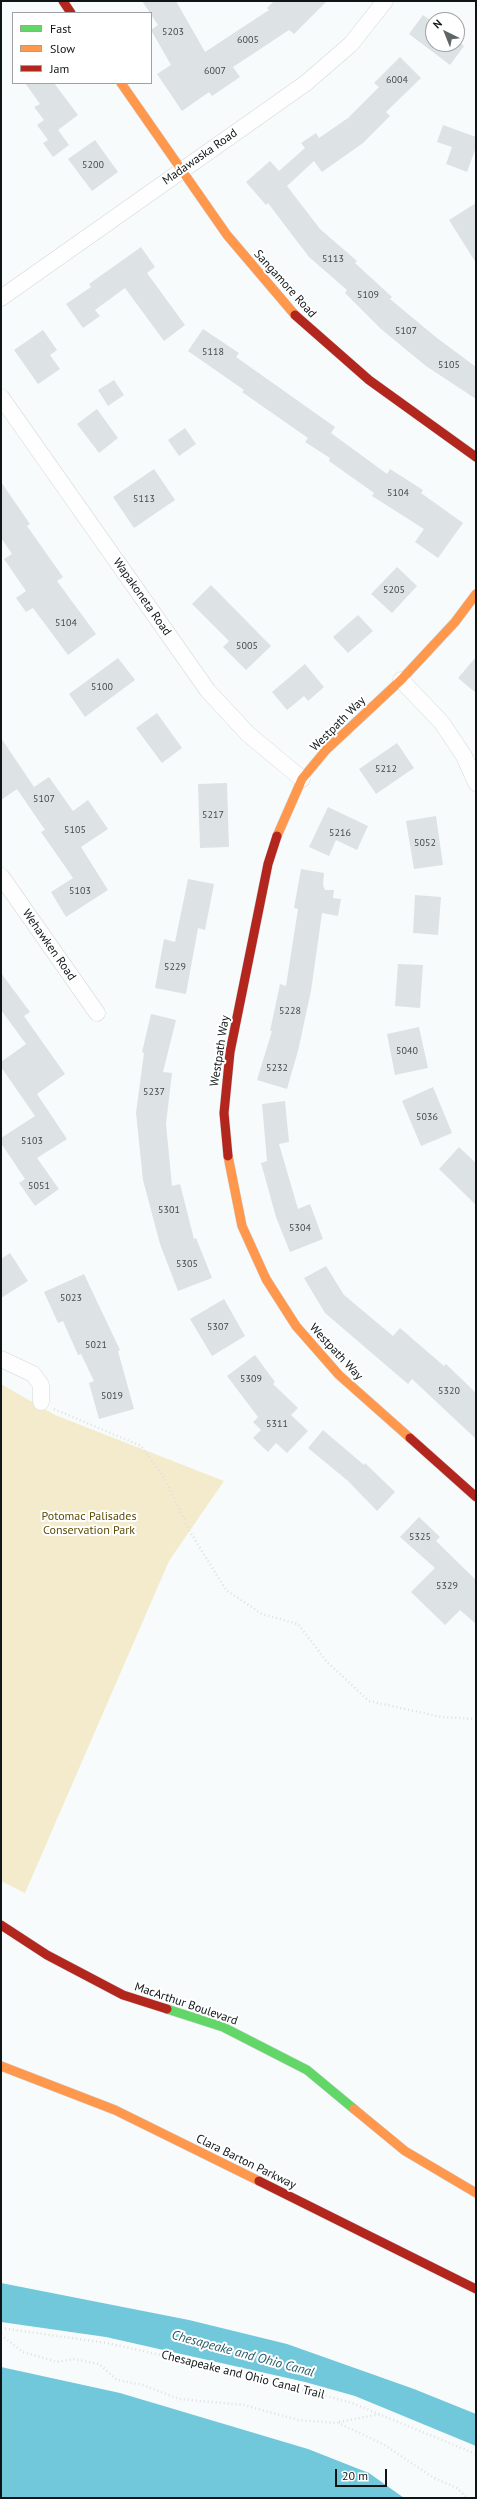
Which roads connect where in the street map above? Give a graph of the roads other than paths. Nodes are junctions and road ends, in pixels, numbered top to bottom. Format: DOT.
graph roads {
  1 [pos="63,1"];
  2 [pos="385,1"];
  3 [pos="70,12"];
  4 [pos="122,84"];
  5 [pos="181,169"];
  6 [pos="1,298"];
  7 [pos="1,397"];
  8 [pos="476,457"];
  9 [pos="476,594"];
  10 [pos="401,680"];
  11 [pos="302,779"];
  12 [pos="476,783"];
  13 [pos="1,876"];
  14 [pos="97,1013"];
  15 [pos="1,1359"];
  16 [pos="42,1402"];
  17 [pos="476,1497"];
  18 [pos="1,1925"];
  19 [pos="1,2066"];
  20 [pos="476,2194"];
  21 [pos="476,2289"];
  1 -- 3 [label="main road"];
  2 -- 5 [label="street, Madawaska Road"];
  4 -- 5 [label="main road, Sangamore Road"];
  5 -- 6 [label="street, Madawaska Road"];
  5 -- 8 [label="main road, Sangamore Road"];
  7 -- 11 [label="street, Wapakoneta Road"];
  9 -- 10 [label="main road, Westpath Way"];
  10 -- 11 [label="main road, Westpath Way"];
  10 -- 12 [label="street"];
  11 -- 17 [label="main road, Westpath Way"];
  13 -- 14 [label="street, Wehawken Road"];
  15 -- 16 [label="street"];
  18 -- 20 [label="main road, MacArthur Boulevard"];
  19 -- 21 [label="main road, Clara Barton Parkway"];
}
